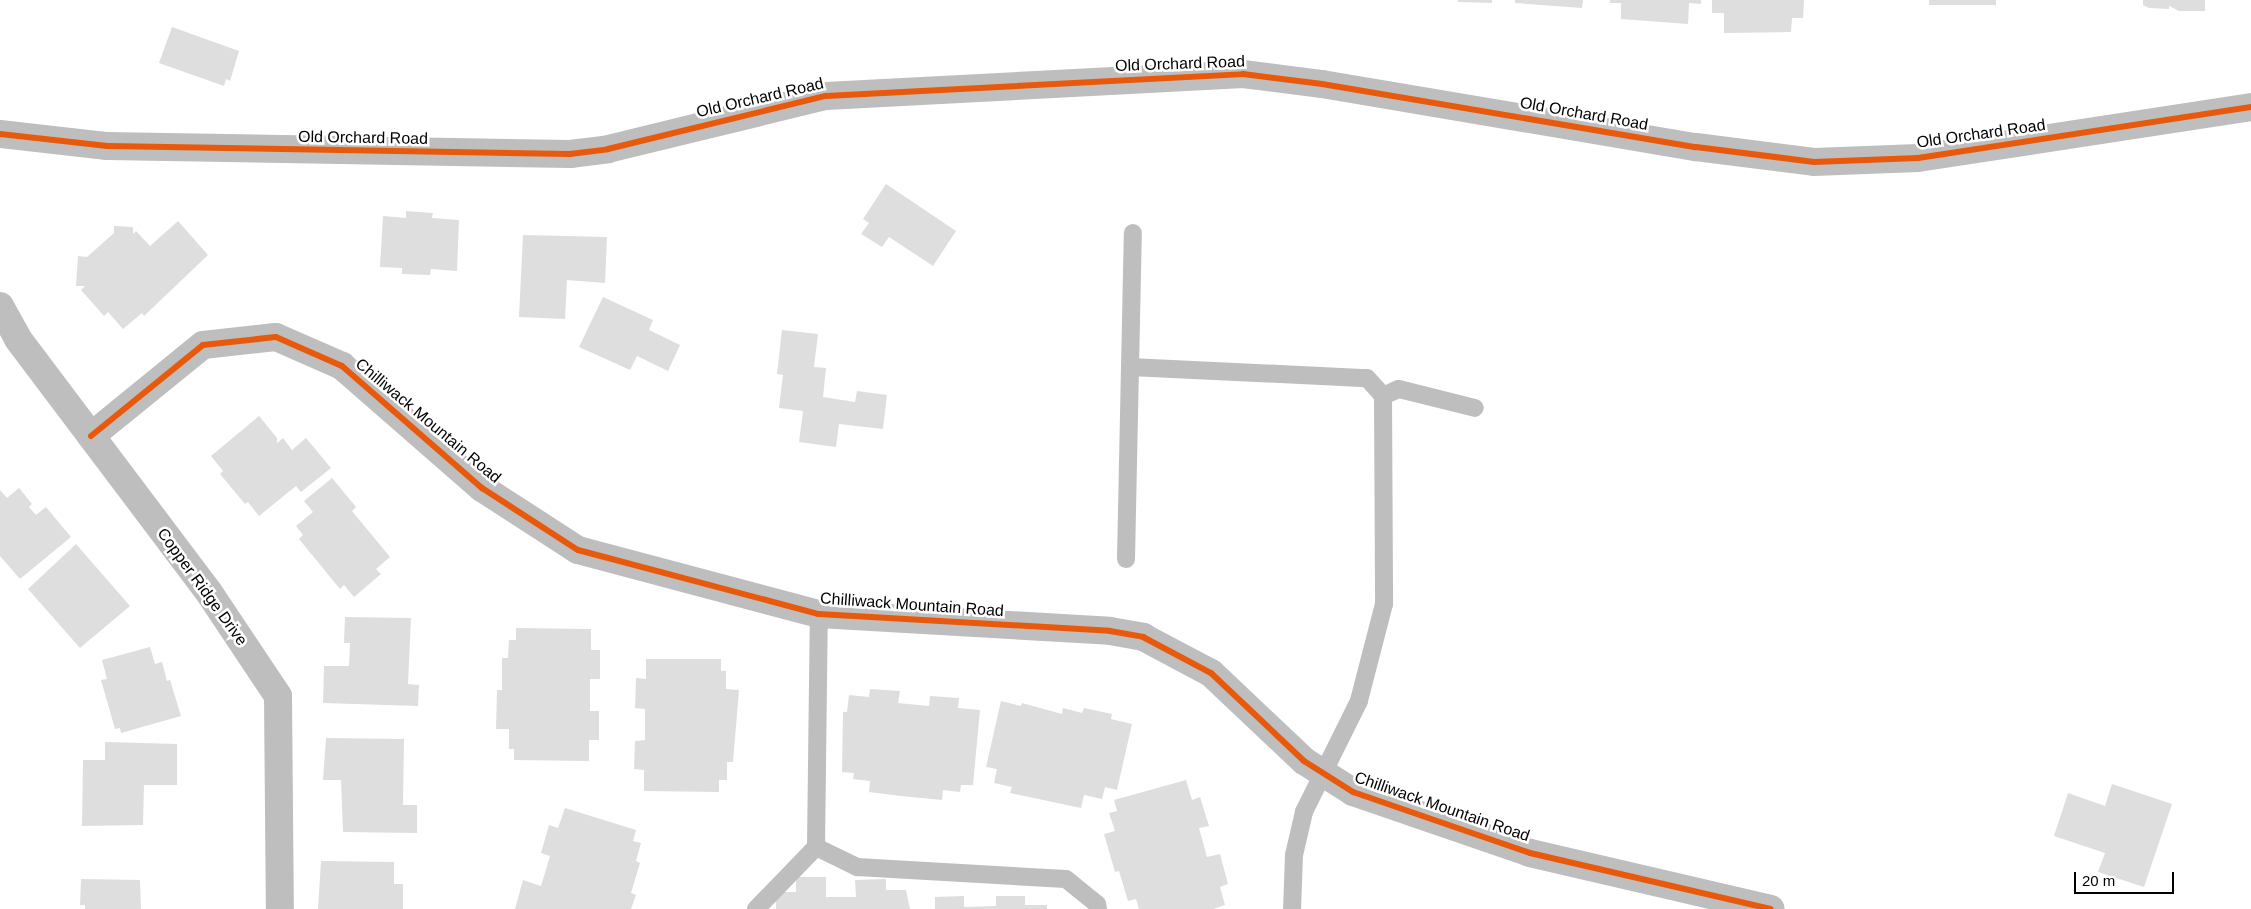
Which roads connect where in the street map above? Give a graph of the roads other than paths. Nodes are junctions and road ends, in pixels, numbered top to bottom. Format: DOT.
graph roads {
  1 [pos="2251,107"];
  2 [pos="0,134"];
  3 [pos="1133,233"];
  4 [pos="0,306"];
  5 [pos="1130,367"];
  6 [pos="1383,396"];
  7 [pos="1475,408"];
  8 [pos="90,436"];
  9 [pos="1126,558"];
  10 [pos="819,614"];
  11 [pos="1323,775"];
  12 [pos="816,846"];
  13 [pos="280,909"];
  14 [pos="756,909"];
  15 [pos="1098,909"];
  16 [pos="1292,909"];
  17 [pos="1771,909"];
  1 -- 2 [label="street, Old Orchard Road"];
  3 -- 5 [label="lane"];
  4 -- 8 [label="street, Copper Ridge Drive"];
  5 -- 6 [label="lane"];
  5 -- 9 [label="lane"];
  6 -- 7 [label="lane"];
  6 -- 11 [label="lane"];
  8 -- 10 [label="street, Chilliwack Mountain Road"];
  8 -- 13 [label="street, Copper Ridge Drive"];
  10 -- 11 [label="street, Chilliwack Mountain Road"];
  10 -- 12 [label="lane"];
  11 -- 16 [label="lane"];
  11 -- 17 [label="street, Chilliwack Mountain Road"];
  12 -- 14 [label="lane"];
  12 -- 15 [label="lane"];
}
